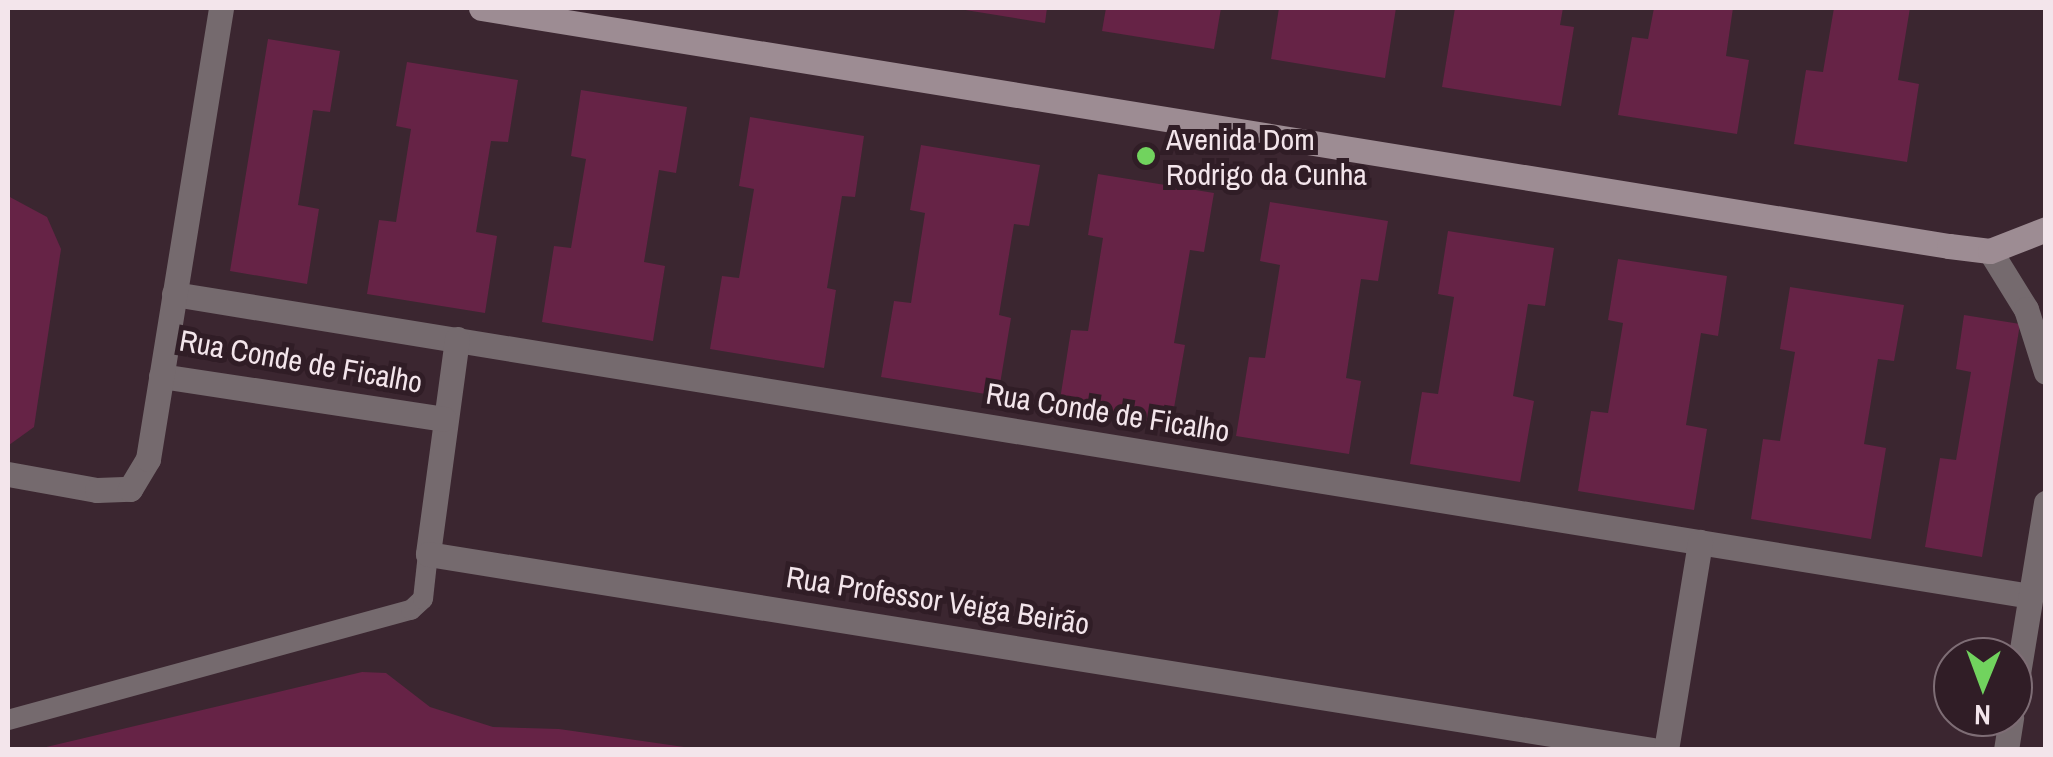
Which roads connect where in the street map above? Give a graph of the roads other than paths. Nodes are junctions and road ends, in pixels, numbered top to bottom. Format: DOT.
graph roads {
  1 [pos="221,8"];
  2 [pos="482,8"];
  3 [pos="2044,234"];
  4 [pos="1990,252"];
  5 [pos="174,294"];
  6 [pos="457,339"];
  7 [pos="2046,372"];
  8 [pos="161,376"];
  9 [pos="444,419"];
  10 [pos="8,474"];
  11 [pos="2046,503"];
  12 [pos="1700,542"];
  13 [pos="428,554"];
  14 [pos="2031,596"];
  15 [pos="2024,637"];
  16 [pos="8,720"];
  17 [pos="1652,750"];
  18 [pos="1666,750"];
  1 -- 5 [label="street, Rua Conde de Ficalho"];
  2 -- 4 [label="street"];
  3 -- 4 [label="street"];
  4 -- 7 [label="street"];
  5 -- 6 [label="street, Rua Conde de Ficalho"];
  5 -- 8 [label="street, Rua Conde de Ficalho"];
  6 -- 9 [label="street"];
  6 -- 12 [label="street, Rua Conde de Ficalho"];
  8 -- 9 [label="street, Rua Conde de Ficalho"];
  8 -- 10 [label="street"];
  9 -- 13 [label="street"];
  11 -- 14 [label="street"];
  12 -- 14 [label="street, Rua Conde de Ficalho"];
  12 -- 18 [label="street"];
  13 -- 16 [label="lane"];
  13 -- 17 [label="street, Rua Professor Veiga Beirão"];
  14 -- 15 [label="street"];
}
